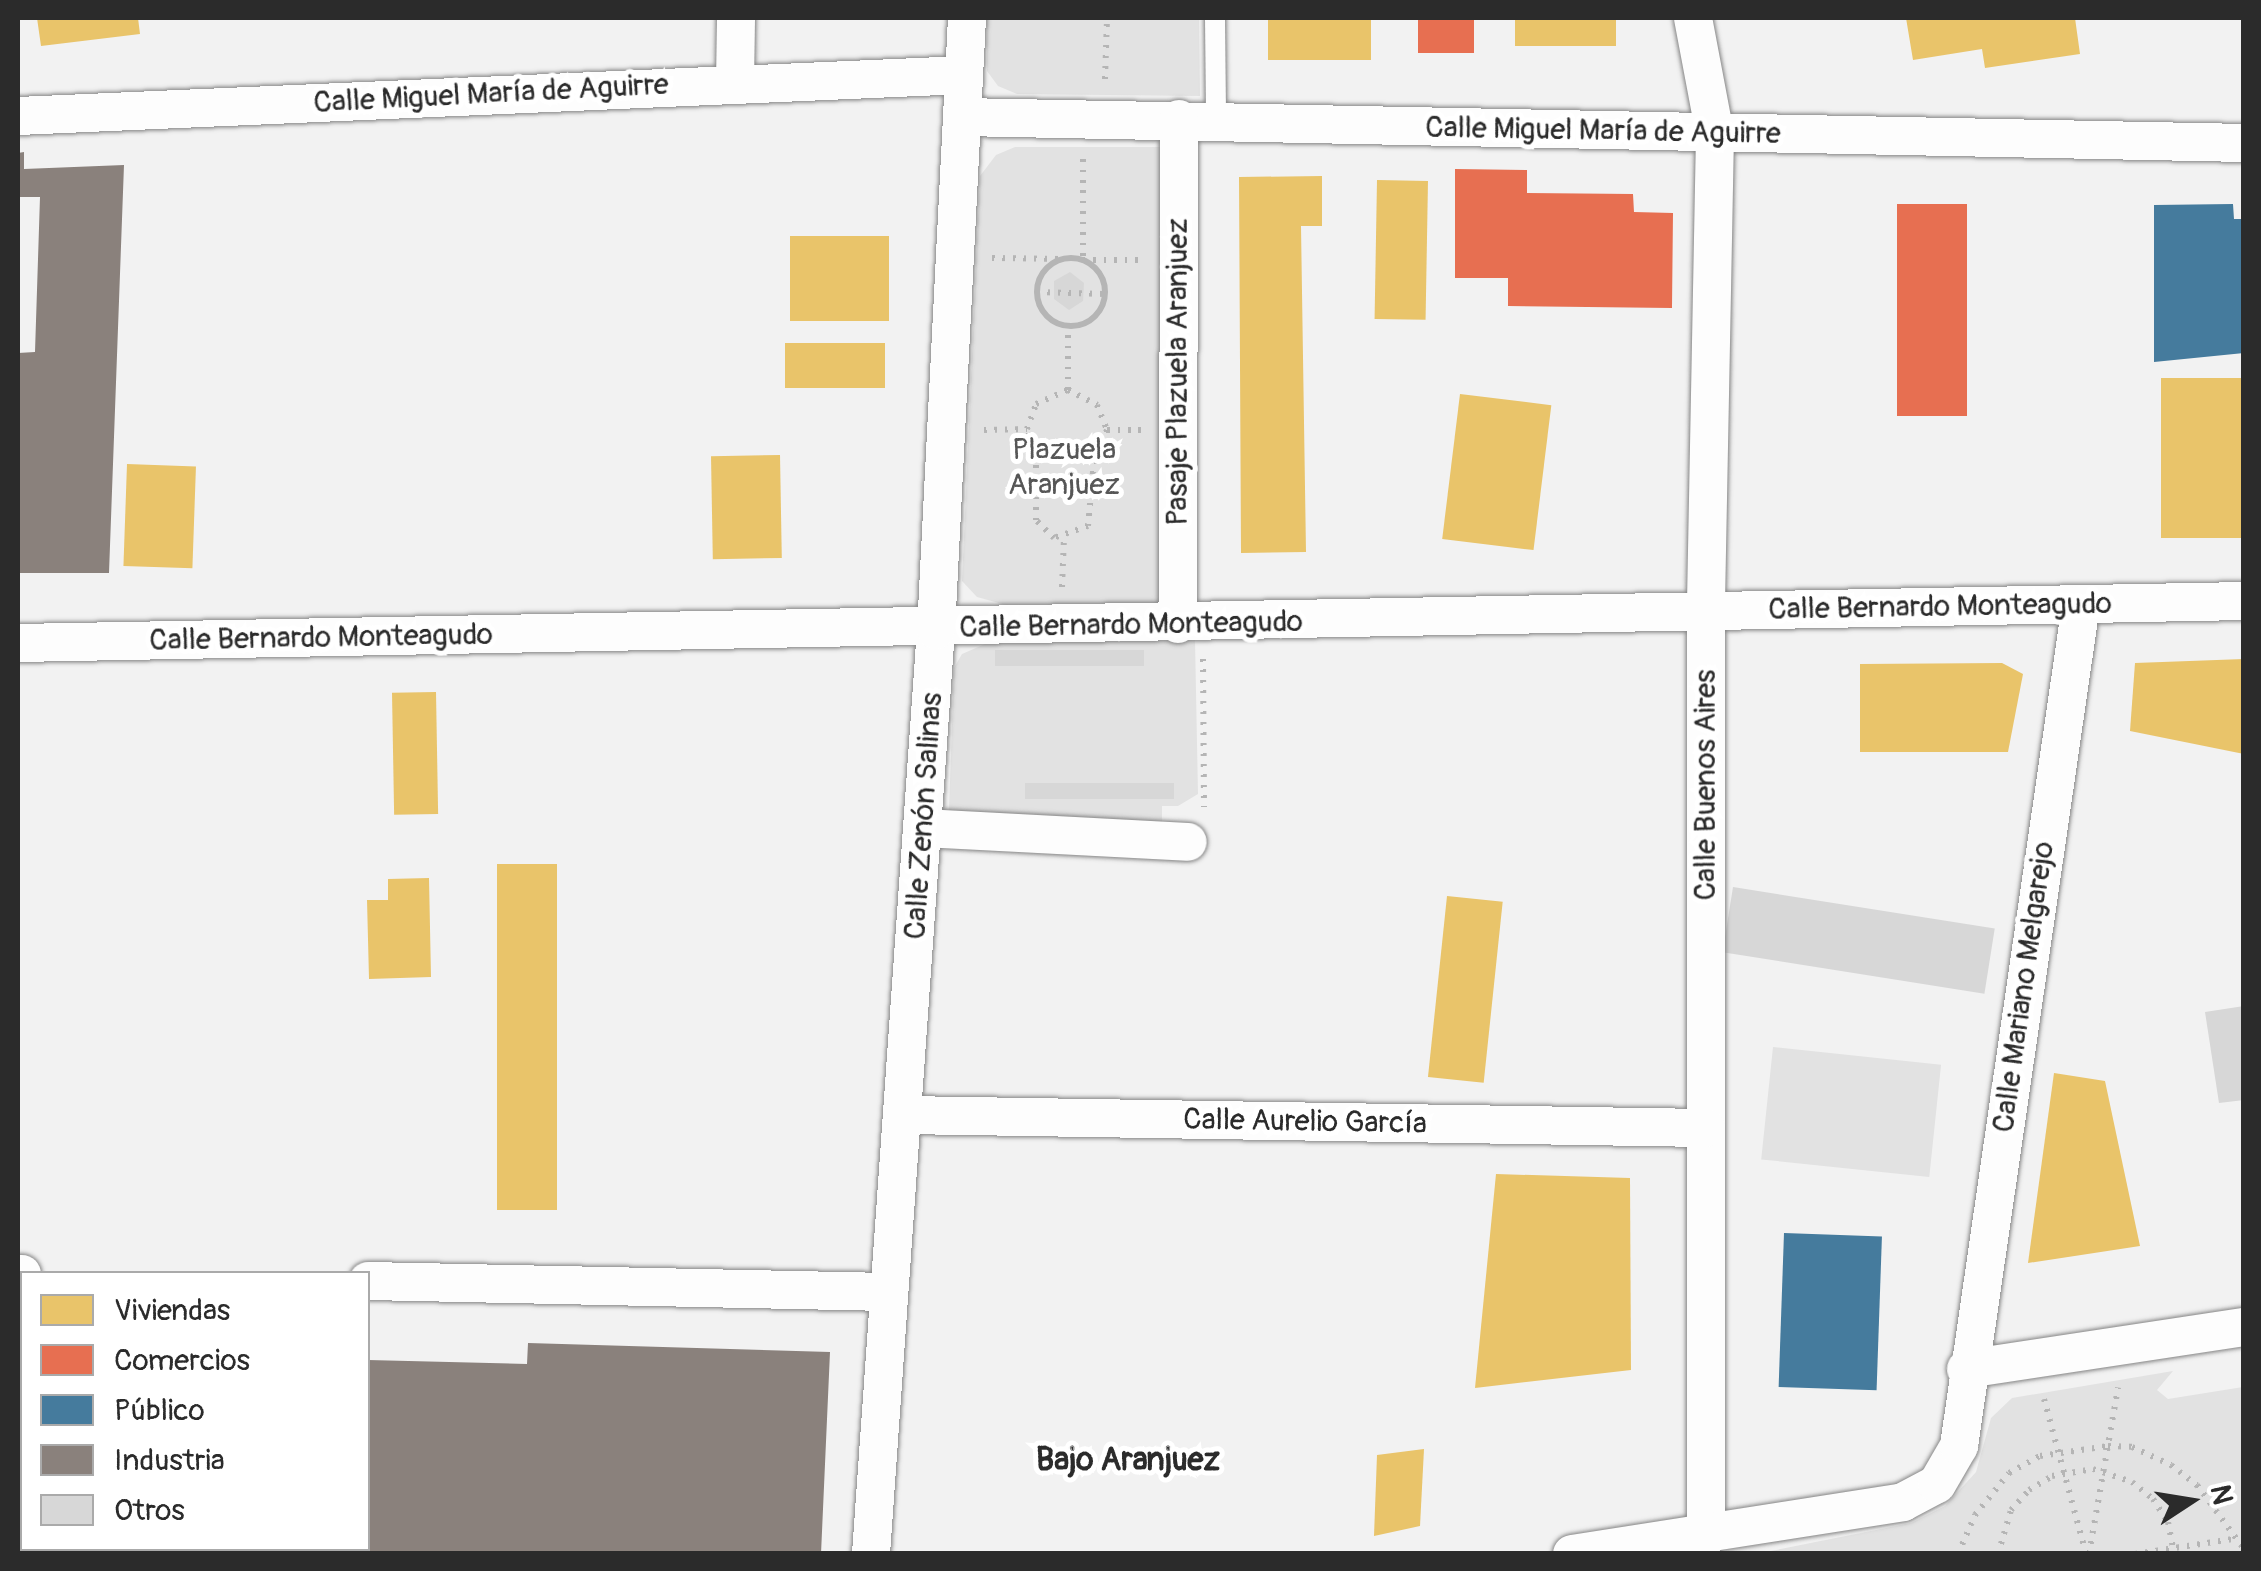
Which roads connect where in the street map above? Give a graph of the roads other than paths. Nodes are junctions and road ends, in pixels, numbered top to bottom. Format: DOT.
graph roads {
  1 [pos="736,18"];
  2 [pos="967,18"];
  3 [pos="1214,18"];
  4 [pos="1692,18"];
  5 [pos="964,75"];
  6 [pos="736,83"];
  7 [pos="18,116"];
  8 [pos="962,117"];
  9 [pos="1198,120"];
  10 [pos="1715,134"];
  11 [pos="2244,142"];
  12 [pos="2244,602"];
  13 [pos="2080,605"];
  14 [pos="1706,610"];
  15 [pos="1190,624"];
  16 [pos="936,630"];
  17 [pos="18,642"];
  18 [pos="923,828"];
  19 [pos="1188,842"];
  20 [pos="904,1115"];
  21 [pos="1706,1128"];
  22 [pos="370,1281"];
  23 [pos="889,1292"];
  24 [pos="2244,1327"];
  25 [pos="1966,1370"];
  26 [pos="1702,1543"];
  27 [pos="871,1554"];
  28 [pos="1572,1554"];
  1 -- 6 [label="street"];
  2 -- 5 [label="street, Calle Zenón Salinas"];
  3 -- 9 [label="lane, Pasaje Plazuela Aranjuez"];
  4 -- 10 [label="street, Calle Buenos Aires"];
  5 -- 6 [label="street, Calle Miguel María de Aguirre"];
  5 -- 8 [label="street, Calle Zenón Salinas"];
  6 -- 7 [label="street, Calle Miguel María de Aguirre"];
  8 -- 9 [label="street, Calle Miguel María de Aguirre"];
  8 -- 16 [label="street, Calle Zenón Salinas"];
  9 -- 10 [label="street, Calle Miguel María de Aguirre"];
  9 -- 15 [label="street, Pasaje Plazuela Aranjuez"];
  10 -- 11 [label="street, Calle Miguel María de Aguirre"];
  10 -- 14 [label="street, Calle Buenos Aires"];
  12 -- 13 [label="street, Calle Bernardo Monteagudo"];
  13 -- 14 [label="street, Calle Bernardo Monteagudo"];
  13 -- 25 [label="street, Calle Mariano Melgarejo"];
  14 -- 15 [label="street, Calle Bernardo Monteagudo"];
  14 -- 21 [label="street, Calle Buenos Aires"];
  15 -- 16 [label="street, Calle Bernardo Monteagudo"];
  16 -- 17 [label="street, Calle Bernardo Monteagudo"];
  16 -- 18 [label="street, Calle Zenón Salinas"];
  18 -- 19 [label="street"];
  18 -- 20 [label="street, Calle Zenón Salinas"];
  20 -- 21 [label="street, Calle Aurelio García"];
  20 -- 23 [label="street, Calle Zenón Salinas"];
  21 -- 26 [label="street, Calle Buenos Aires"];
  22 -- 23 [label="street"];
  23 -- 27 [label="street, Calle Zenón Salinas"];
  24 -- 25 [label="street"];
  25 -- 26 [label="street, Calle Mariano Melgarejo"];
  26 -- 28 [label="street, Calle Mariano Melgarejo"];
}
